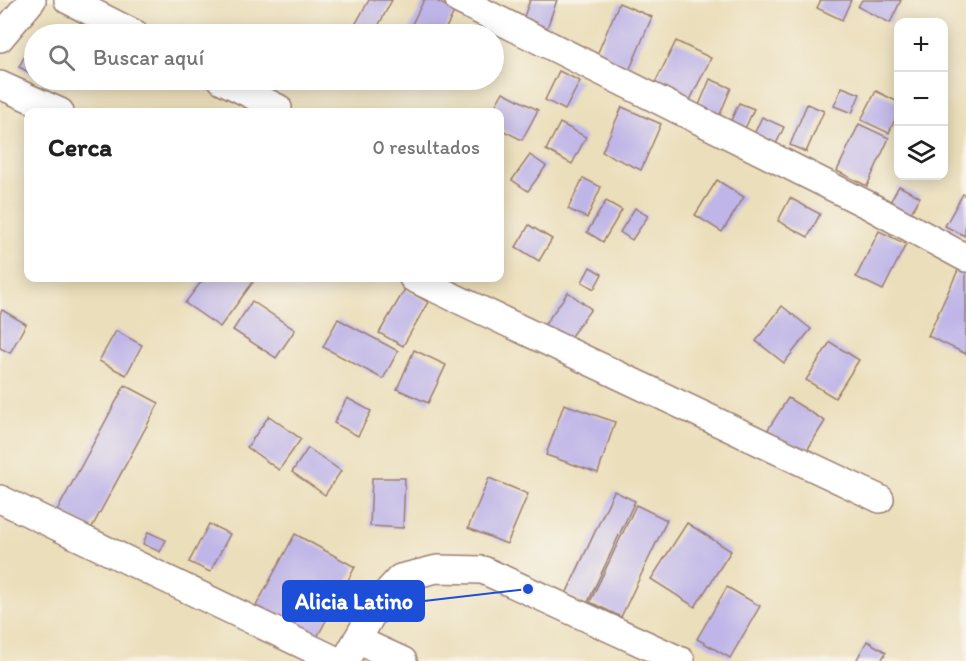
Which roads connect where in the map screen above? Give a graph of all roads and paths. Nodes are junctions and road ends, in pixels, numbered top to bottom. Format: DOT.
graph roads {
  1 [pos="32,0"];
  2 [pos="68,0"];
  3 [pos="459,0"];
  4 [pos="115,24"];
  5 [pos="0,38"];
  6 [pos="0,85"];
  7 [pos="242,90"];
  8 [pos="51,108"];
  9 [pos="278,108"];
  10 [pos="966,258"];
  11 [pos="420,282"];
  12 [pos="0,499"];
  13 [pos="880,500"];
  14 [pos="351,650"];
  15 [pos="337,661"];
  16 [pos="403,661"];
  17 [pos="681,661"];
  1 -- 5 [label="street"];
  2 -- 4 [label="street"];
  3 -- 10 [label="street"];
  6 -- 8 [label="street"];
  7 -- 9 [label="street"];
  11 -- 13 [label="street"];
  12 -- 15 [label="street"];
  14 -- 16 [label="street"];
  14 -- 17 [label="street"];
}
